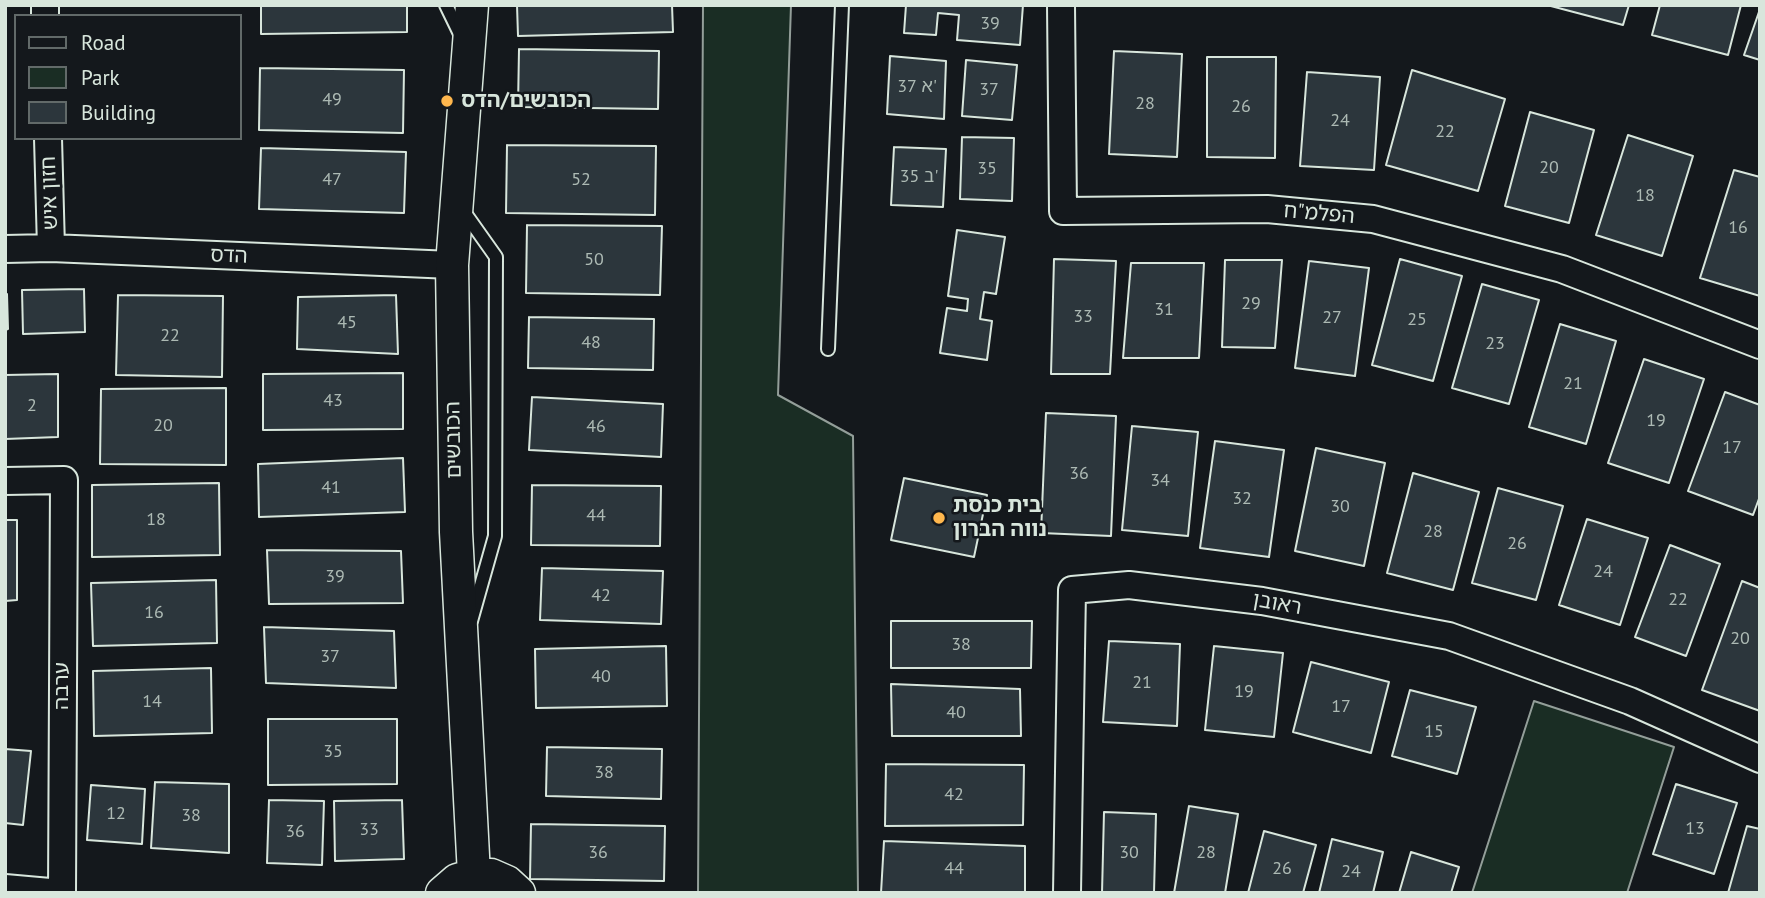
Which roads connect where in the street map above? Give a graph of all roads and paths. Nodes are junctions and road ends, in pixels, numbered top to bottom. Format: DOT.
graph roads {
  1 [pos="446,5"];
  2 [pos="472,5"];
  3 [pos="842,5"];
  4 [pos="1061,5"];
  5 [pos="470,54"];
  6 [pos="48,140"];
  7 [pos="455,200"];
  8 [pos="51,248"];
  9 [pos="5,249"];
  10 [pos="452,265"];
  11 [pos="1760,345"];
  12 [pos="828,349"];
  13 [pos="5,481"];
  14 [pos="462,652"];
  15 [pos="1760,759"];
  16 [pos="474,875"];
  17 [pos="5,888"];
  18 [pos="61,893"];
  19 [pos="442,893"];
  20 [pos="519,893"];
  21 [pos="1067,893"];
  1 -- 5 [label="lane"];
  2 -- 5 [label="street, הכובשים"];
  3 -- 12 [label="lane"];
  4 -- 11 [label="street, הפלמ\"ח"];
  5 -- 7 [label="street, הכובשים"];
  6 -- 8 [label="street, חזון איש"];
  7 -- 10 [label="street, הכובשים"];
  7 -- 14 [label="lane"];
  8 -- 9 [label="street, הדס"];
  8 -- 10 [label="street, הדס"];
  10 -- 14 [label="street, הכובשים"];
  13 -- 18 [label="street, ערבה"];
  14 -- 16 [label="street, הכובשים"];
  15 -- 21 [label="street, ראובן"];
  16 -- 19 [label="street"];
  16 -- 20 [label="street"];
  17 -- 18 [label="street"];
}
